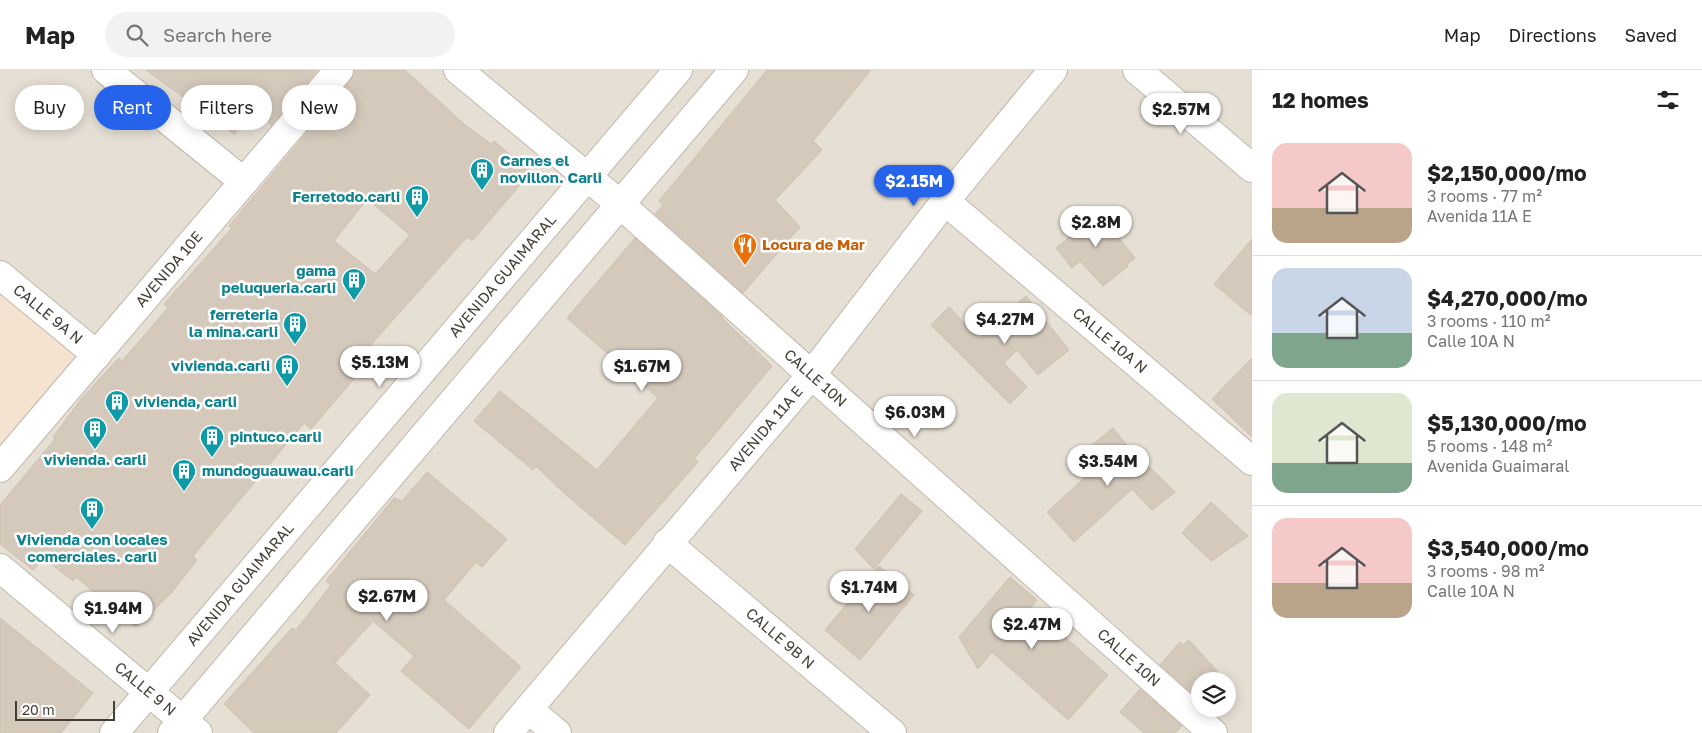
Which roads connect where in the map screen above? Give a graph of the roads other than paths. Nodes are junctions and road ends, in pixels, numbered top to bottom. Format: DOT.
graph roads {
  1 [pos="106,70"];
  2 [pos="339,70"];
  3 [pos="458,70"];
  4 [pos="678,70"];
  5 [pos="734,70"];
  6 [pos="1053,70"];
  7 [pos="1137,70"];
  8 [pos="1252,168"];
  9 [pos="588,176"];
  10 [pos="244,182"];
  11 [pos="945,201"];
  12 [pos="620,204"];
  13 [pos="0,275"];
  14 [pos="97,354"];
  15 [pos="812,374"];
  16 [pos="1252,461"];
  17 [pos="0,468"];
  18 [pos="668,543"];
  19 [pos="0,568"];
  20 [pos="149,692"];
  21 [pos="528,708"];
  22 [pos="184,729"];
  23 [pos="114,733"];
  24 [pos="508,733"];
  25 [pos="557,733"];
  26 [pos="892,733"];
  27 [pos="1213,733"];
  1 -- 10 [label="street"];
  2 -- 10 [label="street, AVENIDA 10E"];
  3 -- 9 [label="street, CALLE 10N"];
  4 -- 9 [label="street, AVENIDA GUAIMARAL"];
  5 -- 12 [label="street"];
  6 -- 11 [label="street, AVENIDA 11A E"];
  7 -- 8 [label="street"];
  9 -- 12 [label="street, CALLE 10N"];
  9 -- 20 [label="street, AVENIDA GUAIMARAL"];
  10 -- 14 [label="street, AVENIDA 10E"];
  11 -- 15 [label="street, AVENIDA 11A E"];
  11 -- 16 [label="street, CALLE 10A N"];
  12 -- 15 [label="street, CALLE 10N"];
  12 -- 22 [label="street"];
  13 -- 14 [label="street, CALLE 9A N"];
  14 -- 17 [label="street, AVENIDA 10E"];
  15 -- 18 [label="street, AVENIDA 11A E"];
  15 -- 27 [label="street, CALLE 10N"];
  18 -- 21 [label="street, AVENIDA 11A E"];
  18 -- 26 [label="street, CALLE 9B N"];
  19 -- 20 [label="street, CALLE 9 N"];
  20 -- 22 [label="street, CALLE 9 N"];
  20 -- 23 [label="street, AVENIDA GUAIMARAL"];
  21 -- 24 [label="street, AVENIDA 11A E"];
  21 -- 25 [label="street"];
}
